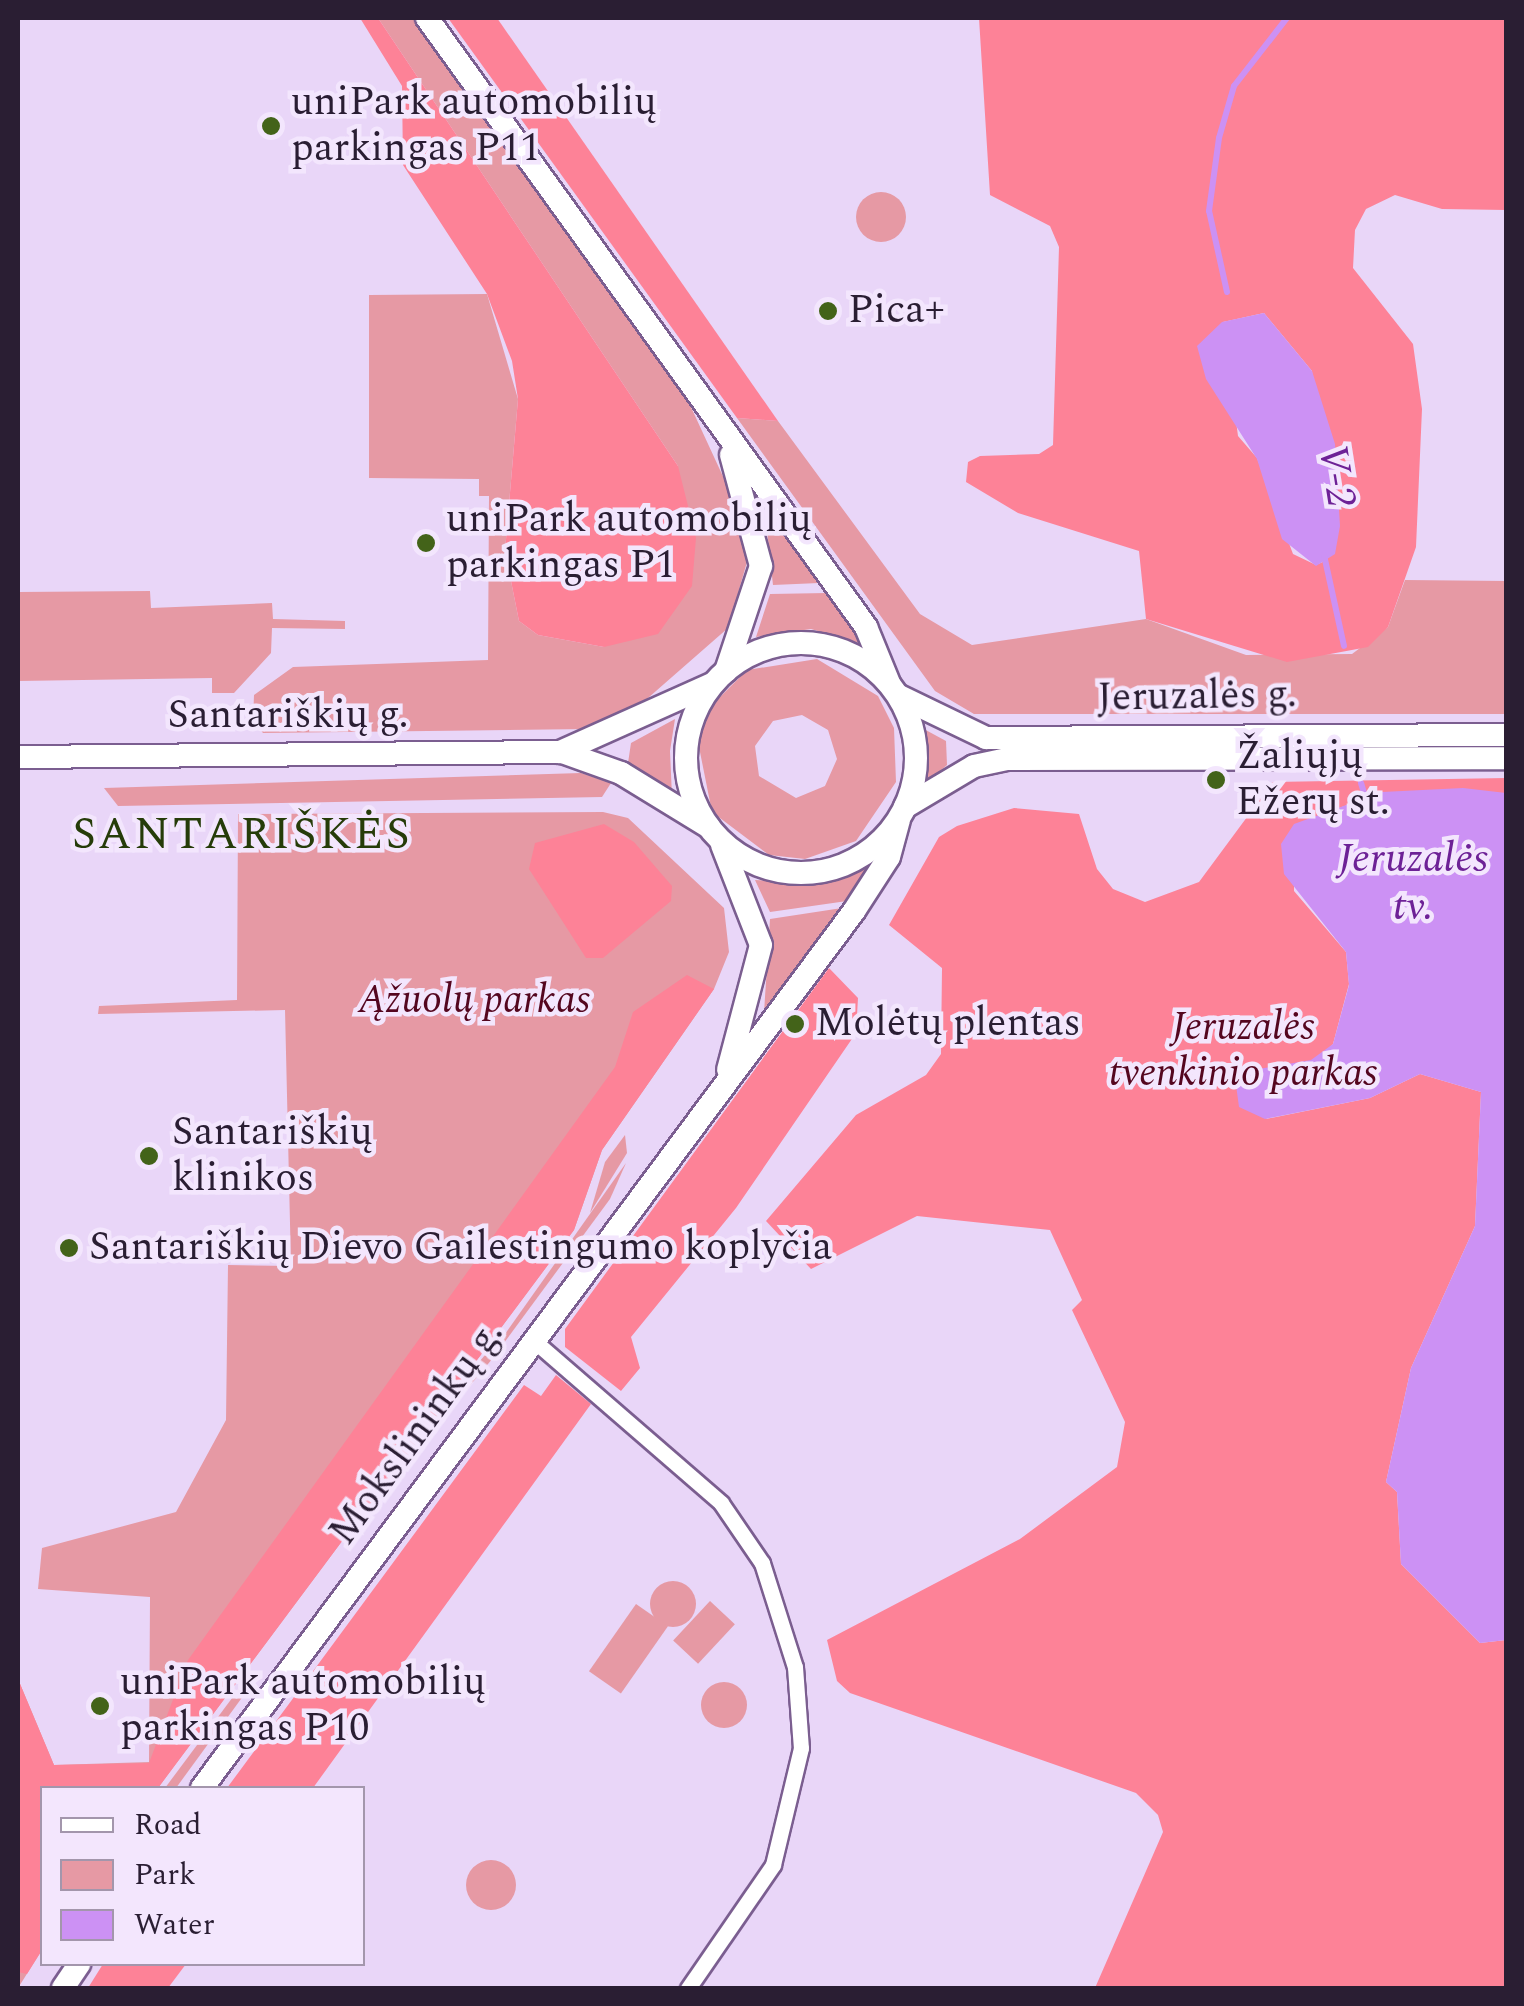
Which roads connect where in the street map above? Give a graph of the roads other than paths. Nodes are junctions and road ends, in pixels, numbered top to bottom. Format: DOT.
graph roads {
  1 [pos="427,18"];
  2 [pos="722,432"];
  3 [pos="719,677"];
  4 [pos="894,690"];
  5 [pos="1506,735"];
  6 [pos="560,752"];
  7 [pos="18,756"];
  8 [pos="1506,758"];
  9 [pos="902,814"];
  10 [pos="714,832"];
  11 [pos="727,1072"];
  12 [pos="532,1339"];
  13 [pos="203,1786"];
  14 [pos="78,1966"];
  15 [pos="63,1988"];
  16 [pos="688,1988"];
  1 -- 2 [label="main road"];
  2 -- 3 [label="main road"];
  2 -- 4 [label="main road"];
  3 -- 4 [label="main road"];
  3 -- 6 [label="main road, Santariškių g."];
  3 -- 10 [label="main road"];
  4 -- 5 [label="main road, Jeruzalės g."];
  4 -- 9 [label="main road"];
  6 -- 7 [label="main road, Santariškių g."];
  6 -- 10 [label="main road, Santariškių g."];
  8 -- 9 [label="main road, Jeruzalės g."];
  9 -- 10 [label="main road"];
  9 -- 11 [label="main road, Mokslininkų g."];
  10 -- 11 [label="main road, Mokslininkų g."];
  11 -- 12 [label="main road, Mokslininkų g."];
  12 -- 13 [label="main road, Mokslininkų g."];
  12 -- 16 [label="street"];
  14 -- 15 [label="main road"];
}
